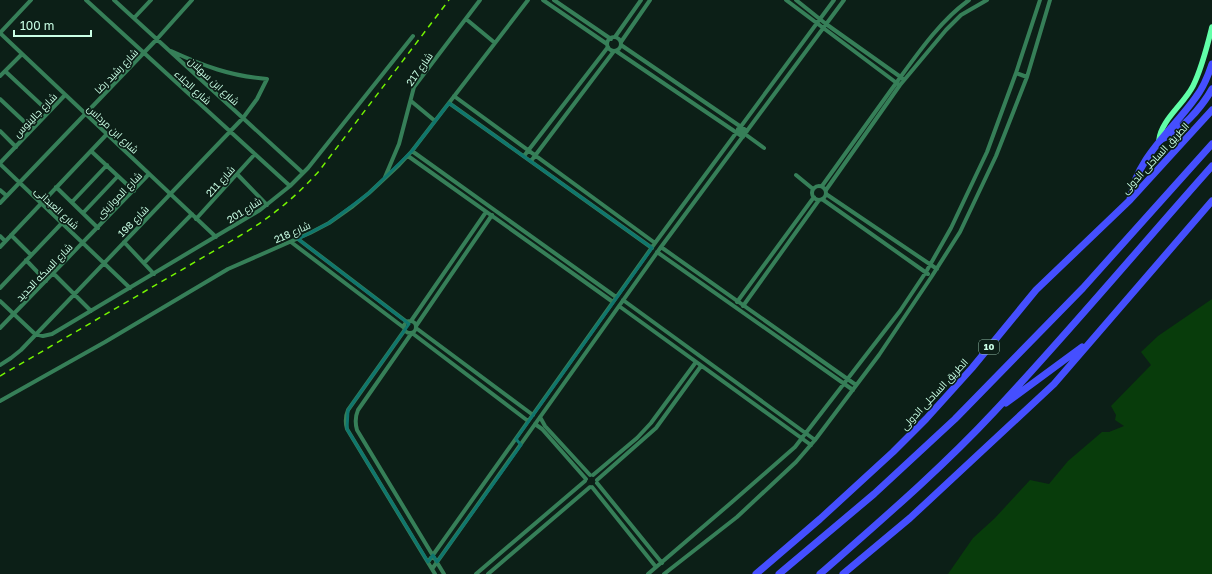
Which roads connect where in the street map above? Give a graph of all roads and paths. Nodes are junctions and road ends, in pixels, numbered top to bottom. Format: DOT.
graph roads {
  1 [pos="31,0"];
  2 [pos="86,0"];
  3 [pos="114,0"];
  4 [pos="151,0"];
  5 [pos="192,0"];
  6 [pos="480,0"];
  7 [pos="528,0"];
  8 [pos="543,0"];
  9 [pos="554,0"];
  10 [pos="641,0"];
  11 [pos="650,0"];
  12 [pos="786,0"];
  13 [pos="796,0"];
  14 [pos="834,0"];
  15 [pos="844,0"];
  16 [pos="969,0"];
  17 [pos="987,0"];
  18 [pos="1040,0"];
  19 [pos="1050,0"];
  20 [pos="134,18"];
  21 [pos="466,19"];
  22 [pos="820,19"];
  23 [pos="817,24"];
  24 [pos="826,24"];
  25 [pos="1212,27"];
  26 [pos="823,28"];
  27 [pos="0,33"];
  28 [pos="413,36"];
  29 [pos="613,38"];
  30 [pos="157,39"];
  31 [pos="495,43"];
  32 [pos="621,44"];
  33 [pos="608,46"];
  34 [pos="171,51"];
  35 [pos="615,51"];
  36 [pos="144,53"];
  37 [pos="22,54"];
  38 [pos="1212,64"];
  39 [pos="5,71"];
  40 [pos="1016,73"];
  41 [pos="0,76"];
  42 [pos="901,76"];
  43 [pos="1027,77"];
  44 [pos="905,80"];
  45 [pos="898,84"];
  46 [pos="1212,89"];
  47 [pos="66,95"];
  48 [pos="454,96"];
  49 [pos="0,99"];
  50 [pos="411,101"];
  51 [pos="449,102"];
  52 [pos="1211,111"];
  53 [pos="49,112"];
  54 [pos="85,114"];
  55 [pos="243,118"];
  56 [pos="435,121"];
  57 [pos="32,129"];
  58 [pos="738,129"];
  59 [pos="0,132"];
  60 [pos="231,132"];
  61 [pos="107,134"];
  62 [pos="745,134"];
  63 [pos="1159,140"];
  64 [pos="1212,144"];
  65 [pos="16,147"];
  66 [pos="764,148"];
  67 [pos="91,151"];
  68 [pos="412,151"];
  69 [pos="528,151"];
  70 [pos="255,154"];
  71 [pos="408,156"];
  72 [pos="524,156"];
  73 [pos="535,156"];
  74 [pos="531,161"];
  75 [pos="0,164"];
  76 [pos="107,165"];
  77 [pos="1212,166"];
  78 [pos="303,173"];
  79 [pos="150,174"];
  80 [pos="237,174"];
  81 [pos="796,175"];
  82 [pos="118,176"];
  83 [pos="566,178"];
  84 [pos="384,179"];
  85 [pos="19,182"];
  86 [pos="561,183"];
  87 [pos="290,186"];
  88 [pos="822,186"];
  89 [pos="56,187"];
  90 [pos="814,188"];
  91 [pos="0,190"];
  92 [pos="134,191"];
  93 [pos="826,192"];
  94 [pos="170,194"];
  95 [pos="472,194"];
  96 [pos="7,196"];
  97 [pos="814,197"];
  98 [pos="469,199"];
  99 [pos="821,199"];
  100 [pos="1130,200"];
  101 [pos="1212,200"];
  102 [pos="72,202"];
  103 [pos="0,203"];
  104 [pos="41,203"];
  105 [pos="267,205"];
  106 [pos="486,212"];
  107 [pos="83,213"];
  108 [pos="192,214"];
  109 [pos="492,215"];
  110 [pos="196,219"];
  111 [pos="62,223"];
  112 [pos="98,228"];
  113 [pos="11,235"];
  114 [pos="528,235"];
  115 [pos="0,236"];
  116 [pos="216,237"];
  117 [pos="298,238"];
  118 [pos="525,239"];
  119 [pos="5,241"];
  120 [pos="124,242"];
  121 [pos="291,242"];
  122 [pos="83,243"];
  123 [pos="655,243"];
  124 [pos="0,247"];
  125 [pos="652,248"];
  126 [pos="661,248"];
  127 [pos="657,252"];
  128 [pos="31,255"];
  129 [pos="26,260"];
  130 [pos="104,263"];
  131 [pos="144,263"];
  132 [pos="930,265"];
  133 [pos="937,269"];
  134 [pos="926,272"];
  135 [pos="53,273"];
  136 [pos="154,274"];
  137 [pos="932,276"];
  138 [pos="46,280"];
  139 [pos="0,288"];
  140 [pos="130,288"];
  141 [pos="74,294"];
  142 [pos="616,298"];
  143 [pos="623,300"];
  144 [pos="0,301"];
  145 [pos="613,302"];
  146 [pos="737,302"];
  147 [pos="619,306"];
  148 [pos="743,306"];
  149 [pos="91,311"];
  150 [pos="14,314"];
  151 [pos="409,321"];
  152 [pos="416,327"];
  153 [pos="0,328"];
  154 [pos="404,329"];
  155 [pos="412,333"];
  156 [pos="35,334"];
  157 [pos="1088,343"];
  158 [pos="696,362"];
  159 [pos="0,365"];
  160 [pos="701,366"];
  161 [pos="848,379"];
  162 [pos="844,384"];
  163 [pos="856,385"];
  164 [pos="853,390"];
  165 [pos="0,401"];
  166 [pos="993,412"];
  167 [pos="533,415"];
  168 [pos="540,417"];
  169 [pos="528,421"];
  170 [pos="535,424"];
  171 [pos="806,434"];
  172 [pos="516,438"];
  173 [pos="802,439"];
  174 [pos="815,440"];
  175 [pos="521,445"];
  176 [pos="811,445"];
  177 [pos="591,475"];
  178 [pos="585,480"];
  179 [pos="597,482"];
  180 [pos="591,487"];
  181 [pos="433,555"];
  182 [pos="428,562"];
  183 [pos="437,562"];
  184 [pos="662,563"];
  185 [pos="656,567"];
  186 [pos="432,569"];
  187 [pos="435,574"];
  188 [pos="444,574"];
  189 [pos="476,574"];
  190 [pos="488,574"];
  191 [pos="648,574"];
  192 [pos="664,574"];
  193 [pos="756,574"];
  194 [pos="779,574"];
  195 [pos="820,574"];
  196 [pos="843,574"];
  1 -- 27 [label="street"];
  2 -- 36 [label="street, شارع الجلاء"];
  3 -- 20 [label="street, شارع ابن سهلان"];
  4 -- 20 [label="street"];
  5 -- 30 [label="street, شارع رشيد رضا"];
  6 -- 21 [label="street, شارع 217"];
  7 -- 31 [label="street, شارع 218"];
  8 -- 33 [label="street"];
  9 -- 29 [label="street"];
  10 -- 29 [label="street"];
  11 -- 32 [label="street"];
  12 -- 23 [label="street"];
  13 -- 22 [label="street"];
  14 -- 22 [label="street"];
  15 -- 24 [label="street"];
  16 -- 42 [label="street"];
  17 -- 44 [label="street"];
  18 -- 40 [label="street"];
  19 -- 43 [label="street"];
  20 -- 30 [label="street, شارع ابن سهلان"];
  21 -- 31 [label="street"];
  21 -- 50 [label="street, شارع 217"];
  22 -- 23 [label="street"];
  22 -- 24 [label="street"];
  23 -- 26 [label="street"];
  23 -- 58 [label="street"];
  24 -- 26 [label="street"];
  24 -- 42 [label="street"];
  25 -- 63 [label="street"];
  26 -- 45 [label="street"];
  26 -- 62 [label="street"];
  27 -- 37 [label="street, شارع ابن مرداس"];
  28 -- 78 [label="street, شارع 201"];
  29 -- 32 [label="street"];
  29 -- 33 [label="street"];
  30 -- 34 [label="street, شارع ابن سهلان"];
  30 -- 36 [label="street, شارع رشيد رضا"];
  31 -- 48 [label="street, شارع 218"];
  32 -- 35 [label="street"];
  32 -- 58 [label="street"];
  33 -- 35 [label="street"];
  33 -- 69 [label="street"];
  34 -- 55 [label="street, شارع ابن سهلان"];
  34 -- 55 [label="street, شارع 198"];
  35 -- 58 [label="street"];
  35 -- 73 [label="street"];
  36 -- 54 [label="street, شارع رشيد رضا"];
  36 -- 60 [label="street, شارع الجلاء"];
  37 -- 39 [label="street"];
  37 -- 47 [label="street, شارع ابن مرداس"];
  38 -- 63 [label="highway"];
  39 -- 41 [label="street"];
  39 -- 53 [label="street"];
  40 -- 43 [label="street"];
  40 -- 132 [label="street"];
  42 -- 44 [label="street"];
  42 -- 45 [label="street"];
  43 -- 133 [label="street"];
  44 -- 45 [label="street"];
  45 -- 88 [label="street"];
  45 -- 93 [label="street"];
  46 -- 63 [label="highway"];
  47 -- 53 [label="street, شارع جالينوس"];
  47 -- 54 [label="street, شارع ابن مرداس"];
  48 -- 51 [label="street, شارع 218"];
  48 -- 69 [label="street"];
  49 -- 57 [label="street"];
  50 -- 56 [label="street"];
  50 -- 84 [label="street, شارع 217"];
  51 -- 56 [label="street, شارع 218"];
  51 -- 72 [label="street"];
  52 -- 100 [label="highway, الطريق الساحلى الدولى / 10"];
  53 -- 57 [label="street, شارع جالينوس"];
  54 -- 61 [label="street, شارع ابن مرداس"];
  54 -- 85 [label="street, شارع رشيد رضا"];
  55 -- 60 [label="street, شارع 198"];
  55 -- 78 [label="street, شارع ابن سهلان"];
  56 -- 68 [label="street, شارع 218"];
  57 -- 65 [label="street, شارع جالينوس"];
  58 -- 62 [label="street"];
  58 -- 62 [label="street"];
  58 -- 123 [label="street"];
  59 -- 65 [label="street"];
  60 -- 70 [label="street, شارع الجلاء"];
  60 -- 94 [label="street, شارع 198"];
  61 -- 67 [label="street"];
  61 -- 79 [label="street, شارع ابن مرداس"];
  62 -- 66 [label="street"];
  62 -- 126 [label="street"];
  63 -- 100 [label="highway"];
  64 -- 194 [label="highway, 10"];
  65 -- 75 [label="street, شارع جالينوس"];
  67 -- 76 [label="street"];
  67 -- 89 [label="street"];
  68 -- 71 [label="street, شارع 218"];
  68 -- 95 [label="street"];
  69 -- 72 [label="street"];
  69 -- 73 [label="street"];
  70 -- 80 [label="street, شارع 211"];
  70 -- 87 [label="street, شارع الجلاء"];
  71 -- 84 [label="street, شارع 218"];
  71 -- 98 [label="street"];
  72 -- 74 [label="street"];
  73 -- 74 [label="street"];
  73 -- 83 [label="street"];
  74 -- 86 [label="street"];
  75 -- 85 [label="street, شارع العبدانى"];
  76 -- 82 [label="street"];
  76 -- 102 [label="street"];
  77 -- 166 [label="highway"];
  78 -- 87 [label="street, شارع 201"];
  79 -- 92 [label="street, شارع الموازينى"];
  79 -- 94 [label="street, شارع ابن مرداس"];
  80 -- 105 [label="street"];
  80 -- 110 [label="street, شارع 211"];
  81 -- 90 [label="street"];
  82 -- 92 [label="street"];
  82 -- 107 [label="street"];
  83 -- 86 [label="street"];
  83 -- 123 [label="street"];
  84 -- 117 [label="street, شارع 218"];
  85 -- 96 [label="street, شارع رشيد رضا"];
  85 -- 104 [label="street, شارع العبدانى"];
  86 -- 125 [label="street"];
  87 -- 105 [label="street, شارع 201"];
  88 -- 90 [label="street"];
  88 -- 93 [label="street"];
  89 -- 102 [label="street"];
  89 -- 104 [label="street"];
  90 -- 97 [label="street"];
  91 -- 96 [label="street"];
  92 -- 112 [label="street, شارع الموازينى"];
  93 -- 99 [label="street"];
  93 -- 132 [label="street"];
  94 -- 108 [label="street, شارع ابن مرداس"];
  94 -- 120 [label="street, شارع 198"];
  95 -- 98 [label="street"];
  95 -- 114 [label="street"];
  96 -- 103 [label="street, شارع رشيد رضا"];
  97 -- 99 [label="street"];
  97 -- 146 [label="street"];
  98 -- 106 [label="street"];
  99 -- 134 [label="street"];
  99 -- 148 [label="street"];
  100 -- 193 [label="highway, الطريق الساحلى الدولى / 10"];
  101 -- 157 [label="highway"];
  102 -- 107 [label="street"];
  104 -- 111 [label="street, شارع العبدانى"];
  104 -- 113 [label="street"];
  105 -- 116 [label="street, شارع 201"];
  106 -- 109 [label="street"];
  106 -- 151 [label="street"];
  107 -- 112 [label="street"];
  108 -- 110 [label="street, شارع ابن مرداس"];
  108 -- 131 [label="street"];
  109 -- 118 [label="street"];
  109 -- 152 [label="street"];
  110 -- 116 [label="street, شارع ابن مرداس"];
  111 -- 122 [label="street, شارع العبدانى"];
  111 -- 128 [label="street"];
  112 -- 122 [label="street, شارع الموازينى"];
  113 -- 119 [label="street"];
  113 -- 128 [label="street"];
  114 -- 118 [label="street"];
  114 -- 142 [label="street"];
  115 -- 119 [label="street"];
  116 -- 136 [label="street, شارع 201"];
  117 -- 121 [label="street, شارع 218"];
  117 -- 151 [label="street"];
  118 -- 145 [label="street"];
  119 -- 124 [label="street"];
  120 -- 130 [label="street, شارع 198"];
  120 -- 131 [label="street"];
  121 -- 154 [label="street"];
  121 -- 165 [label="street, شارع 218"];
  122 -- 130 [label="street, شارع العبدانى"];
  122 -- 135 [label="street, شارع السكه الحديد"];
  123 -- 125 [label="street"];
  125 -- 142 [label="street"];
  126 -- 127 [label="street"];
  126 -- 146 [label="street"];
  127 -- 143 [label="street"];
  127 -- 162 [label="street"];
  128 -- 129 [label="street"];
  129 -- 138 [label="street"];
  129 -- 139 [label="street"];
  130 -- 140 [label="street, شارع العبدانى"];
  130 -- 141 [label="street, شارع 198"];
  131 -- 136 [label="street"];
  132 -- 133 [label="street"];
  132 -- 134 [label="street"];
  133 -- 137 [label="street"];
  134 -- 137 [label="street"];
  134 -- 161 [label="street"];
  135 -- 138 [label="street, شارع السكه الحديد"];
  135 -- 141 [label="street"];
  136 -- 140 [label="street, شارع 201"];
  137 -- 163 [label="street"];
  138 -- 150 [label="street, شارع السكه الحديد"];
  140 -- 149 [label="street, شارع 201"];
  141 -- 149 [label="street"];
  141 -- 156 [label="street, شارع 198"];
  142 -- 145 [label="street"];
  143 -- 147 [label="street"];
  143 -- 171 [label="street"];
  144 -- 150 [label="street"];
  145 -- 167 [label="street"];
  146 -- 148 [label="street"];
  147 -- 158 [label="street"];
  147 -- 168 [label="street"];
  148 -- 161 [label="street"];
  149 -- 156 [label="street, شارع 201"];
  150 -- 153 [label="street, شارع السكه الحديد"];
  150 -- 156 [label="street"];
  151 -- 152 [label="street"];
  151 -- 154 [label="street"];
  152 -- 155 [label="street"];
  152 -- 167 [label="street"];
  154 -- 155 [label="street"];
  154 -- 182 [label="street"];
  155 -- 169 [label="street"];
  155 -- 181 [label="street"];
  156 -- 159 [label="street, شارع 198"];
  157 -- 166 [label="highway"];
  157 -- 196 [label="highway"];
  158 -- 160 [label="street"];
  158 -- 177 [label="street"];
  160 -- 173 [label="street"];
  160 -- 179 [label="street"];
  161 -- 162 [label="street"];
  161 -- 163 [label="street"];
  162 -- 164 [label="street"];
  162 -- 171 [label="street"];
  163 -- 164 [label="street"];
  164 -- 174 [label="street"];
  166 -- 195 [label="highway"];
  167 -- 169 [label="street"];
  168 -- 170 [label="street"];
  168 -- 177 [label="street"];
  169 -- 172 [label="street"];
  170 -- 175 [label="street"];
  170 -- 178 [label="street"];
  171 -- 173 [label="street"];
  171 -- 174 [label="street"];
  172 -- 175 [label="street"];
  172 -- 181 [label="street"];
  173 -- 176 [label="street"];
  173 -- 184 [label="street"];
  174 -- 176 [label="street"];
  175 -- 183 [label="street"];
  176 -- 192 [label="street"];
  177 -- 178 [label="street"];
  177 -- 179 [label="street"];
  178 -- 180 [label="street"];
  178 -- 189 [label="street"];
  179 -- 180 [label="street"];
  179 -- 184 [label="street"];
  180 -- 185 [label="street"];
  180 -- 190 [label="street"];
  181 -- 182 [label="street"];
  181 -- 183 [label="street"];
  182 -- 186 [label="street"];
  183 -- 186 [label="street"];
  183 -- 188 [label="street"];
  184 -- 185 [label="street"];
  185 -- 191 [label="street"];
  186 -- 187 [label="street"];
}
